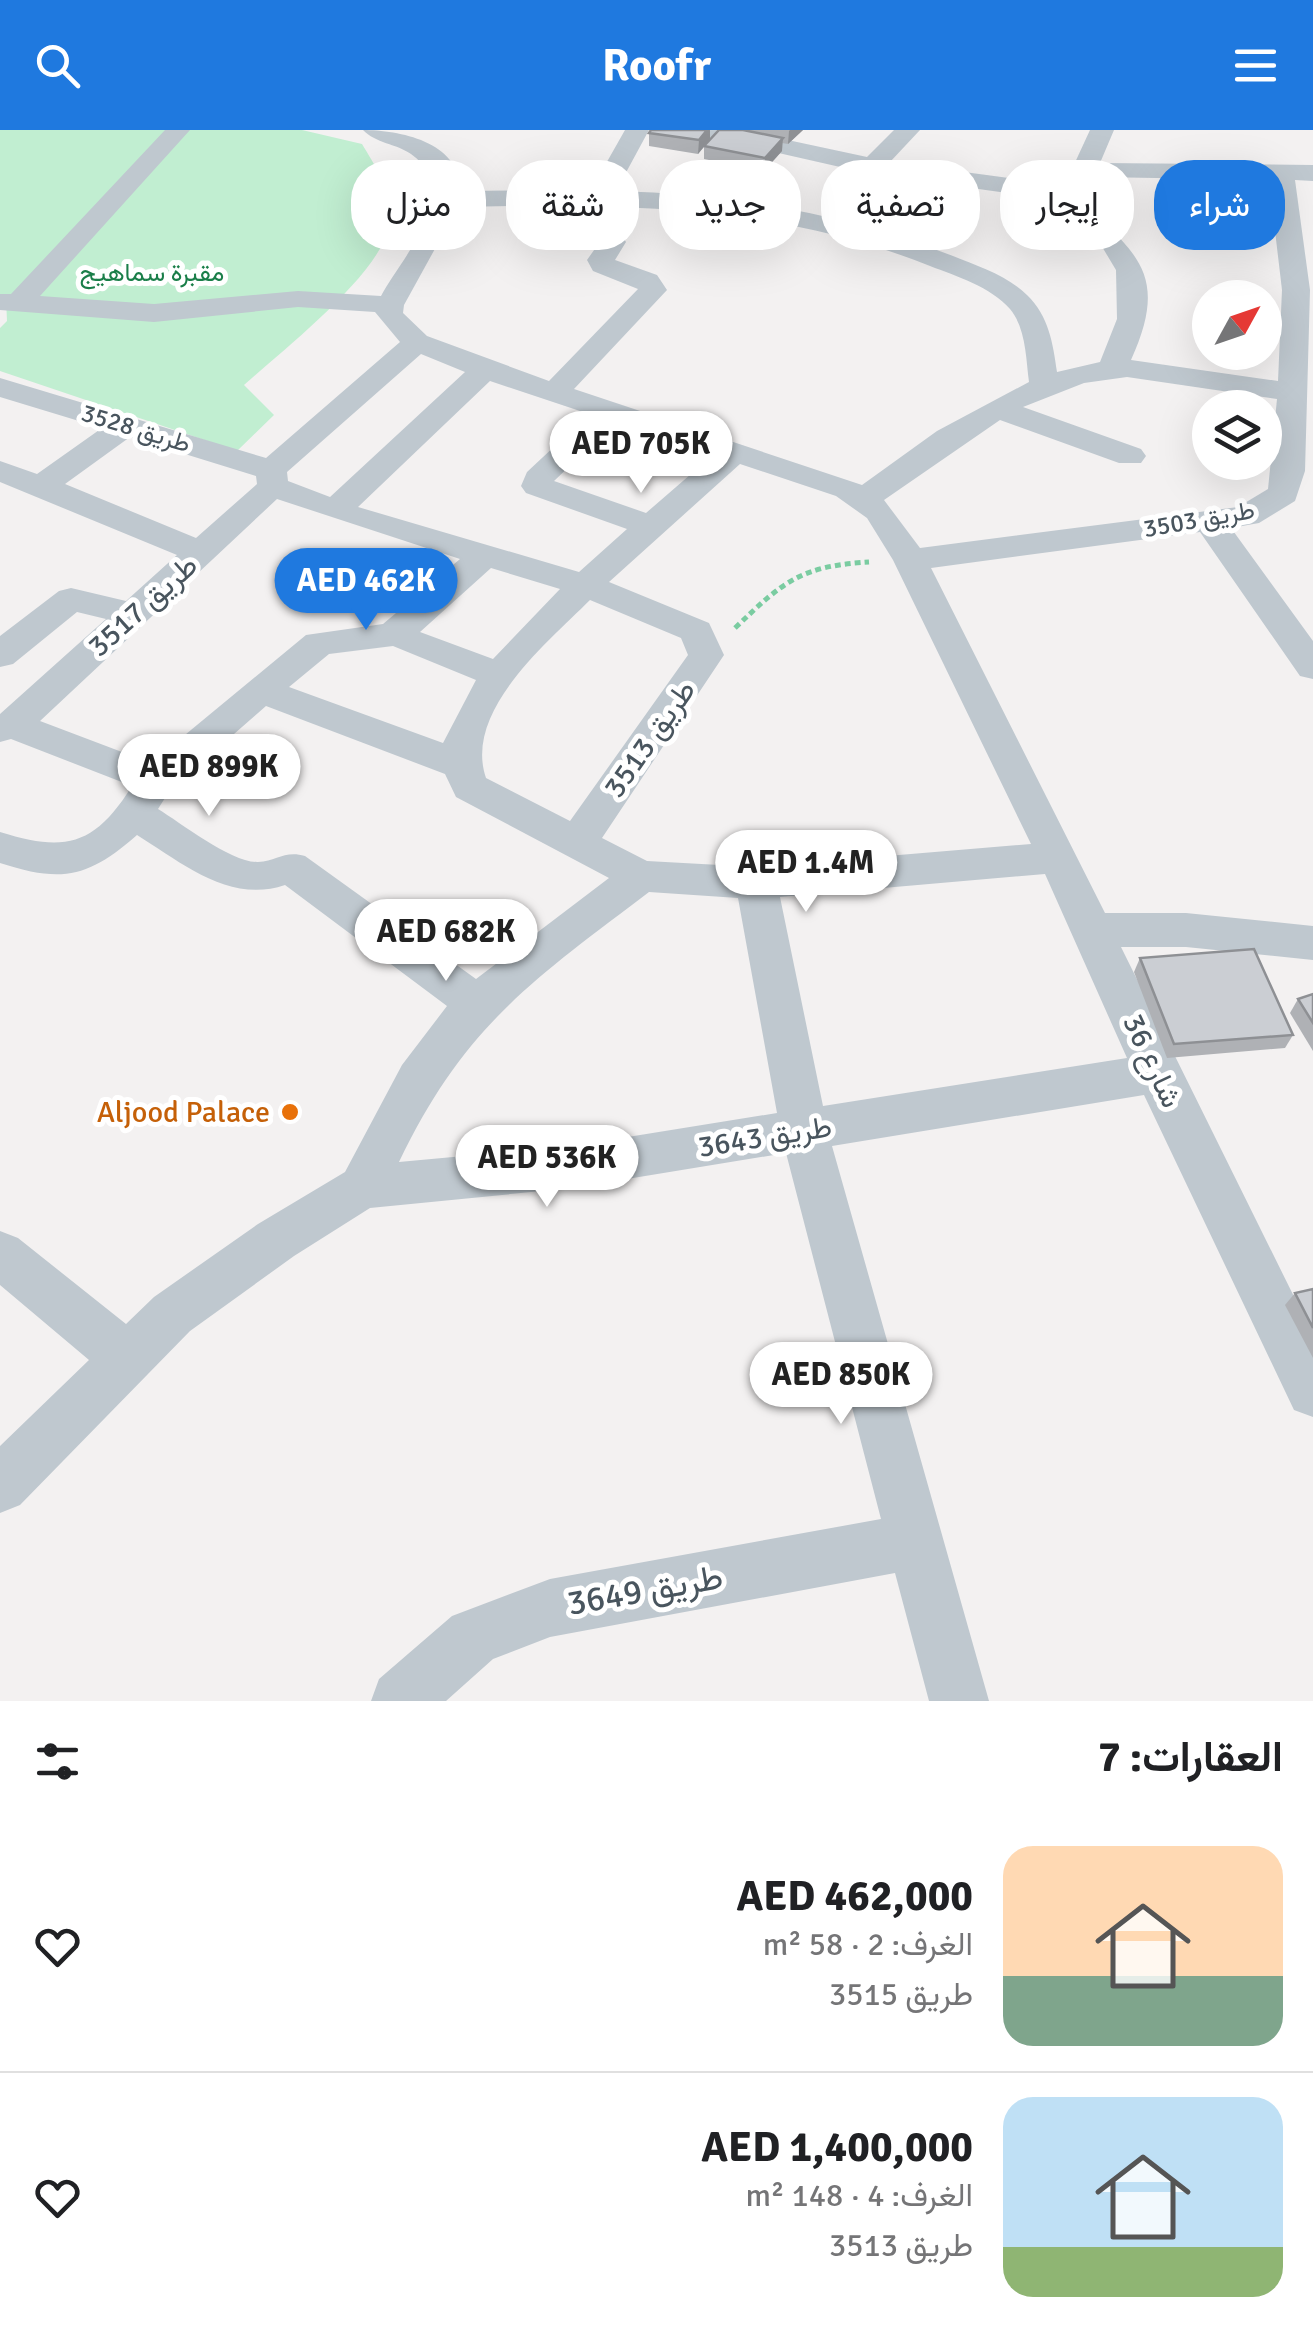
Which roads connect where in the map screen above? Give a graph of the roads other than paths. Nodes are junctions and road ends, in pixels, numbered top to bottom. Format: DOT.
graph roads {
  1 [pos="178,130"];
  2 [pos="374,130"];
  3 [pos="637,130"];
  4 [pos="708,130"];
  5 [pos="908,130"];
  6 [pos="1102,130"];
  7 [pos="430,160"];
  8 [pos="620,160"];
  9 [pos="888,160"];
  10 [pos="1089,160"];
  11 [pos="1134,168"];
  12 [pos="821,171"];
  13 [pos="1297,173"];
  14 [pos="639,199"];
  15 [pos="821,222"];
  16 [pos="425,250"];
  17 [pos="608,250"];
  18 [pos="913,250"];
  19 [pos="1118,250"];
  20 [pos="9,303"];
  21 [pos="390,305"];
  22 [pos="417,342"];
  23 [pos="1112,368"];
  24 [pos="485,370"];
  25 [pos="0,387"];
  26 [pos="1045,389"];
  27 [pos="1292,392"];
  28 [pos="554,393"];
  29 [pos="1000,409"];
  30 [pos="610,411"];
  31 [pos="126,425"];
  32 [pos="736,451"];
  33 [pos="1130,456"];
  34 [pos="1,472"];
  35 [pos="272,478"];
  36 [pos="41,486"];
  37 [pos="866,498"];
  38 [pos="335,511"];
  39 [pos="1209,521"];
  40 [pos="654,527"];
  41 [pos="202,553"];
  42 [pos="486,555"];
  43 [pos="910,560"];
  44 [pos="588,586"];
  45 [pos="0,612"];
  46 [pos="134,615"];
  47 [pos="35,623"];
  48 [pos="399,634"];
  49 [pos="0,656"];
  50 [pos="1313,667"];
  51 [pos="498,675"];
  52 [pos="261,690"];
  53 [pos="4,729"];
  54 [pos="459,764"];
  55 [pos="145,797"];
  56 [pos="578,840"];
  57 [pos="0,847"];
  58 [pos="1058,857"];
  59 [pos="642,876"];
  60 [pos="756,883"];
  61 [pos="1091,930"];
  62 [pos="1313,943"];
  63 [pos="478,1005"];
  64 [pos="1157,1073"];
  65 [pos="804,1131"];
  66 [pos="362,1187"];
  67 [pos="0,1254"];
  68 [pos="126,1357"];
  69 [pos="1313,1391"];
  70 [pos="0,1485"];
  71 [pos="916,1541"];
  72 [pos="401,1701"];
  73 [pos="960,1701"];
  1 -- 20 [label="street"];
  2 -- 7 [label="street"];
  3 -- 8 [label="street"];
  4 -- 12 [label="street"];
  5 -- 9 [label="street"];
  6 -- 10 [label="street"];
  11 -- 13 [label="street"];
  13 -- 27 [label="street, طريق 3503"];
  14 -- 15 [label="street"];
  16 -- 21 [label="street"];
  17 -- 28 [label="street"];
  18 -- 26 [label="street"];
  19 -- 23 [label="street"];
  20 -- 21 [label="street"];
  21 -- 22 [label="street"];
  22 -- 24 [label="street"];
  22 -- 35 [label="street, طريق 3517"];
  23 -- 26 [label="street"];
  23 -- 27 [label="street"];
  24 -- 28 [label="street"];
  24 -- 38 [label="street"];
  25 -- 31 [label="street, طريق 3528"];
  26 -- 29 [label="street"];
  27 -- 39 [label="street, طريق 3503"];
  28 -- 30 [label="street"];
  29 -- 33 [label="street"];
  29 -- 37 [label="street"];
  30 -- 32 [label="street"];
  30 -- 40 [label="street"];
  31 -- 35 [label="street, طريق 3528"];
  31 -- 36 [label="street"];
  32 -- 37 [label="street"];
  32 -- 40 [label="street"];
  34 -- 36 [label="street"];
  35 -- 38 [label="street, طريق 3528"];
  35 -- 41 [label="street, طريق 3517"];
  36 -- 41 [label="street"];
  37 -- 43 [label="street"];
  38 -- 42 [label="street, طريق 3528"];
  39 -- 43 [label="street, طريق 3503"];
  39 -- 50 [label="street"];
  40 -- 44 [label="street"];
  41 -- 46 [label="street, طريق 3517"];
  42 -- 44 [label="street, طريق 3513"];
  42 -- 48 [label="street"];
  43 -- 58 [label="street"];
  44 -- 51 [label="street"];
  44 -- 56 [label="street, طريق 3513"];
  45 -- 47 [label="street"];
  46 -- 47 [label="street"];
  46 -- 53 [label="street, طريق 3517"];
  47 -- 49 [label="street"];
  48 -- 51 [label="street"];
  48 -- 52 [label="street"];
  51 -- 54 [label="street"];
  52 -- 54 [label="street"];
  52 -- 55 [label="street"];
  53 -- 55 [label="street"];
  54 -- 56 [label="street"];
  55 -- 57 [label="street"];
  55 -- 63 [label="street"];
  56 -- 59 [label="street"];
  58 -- 60 [label="street"];
  58 -- 61 [label="street"];
  59 -- 60 [label="street"];
  59 -- 63 [label="street"];
  60 -- 65 [label="street"];
  61 -- 62 [label="street"];
  61 -- 64 [label="street, شارع 36"];
  63 -- 66 [label="street"];
  64 -- 65 [label="street, طريق 3643"];
  64 -- 69 [label="street, شارع 36"];
  65 -- 66 [label="street, طريق 3643"];
  65 -- 71 [label="street"];
  66 -- 68 [label="street, طريق 3643"];
  67 -- 68 [label="street"];
  68 -- 70 [label="street, طريق 3643"];
  71 -- 72 [label="street, طريق 3649"];
  71 -- 73 [label="street"];
}
